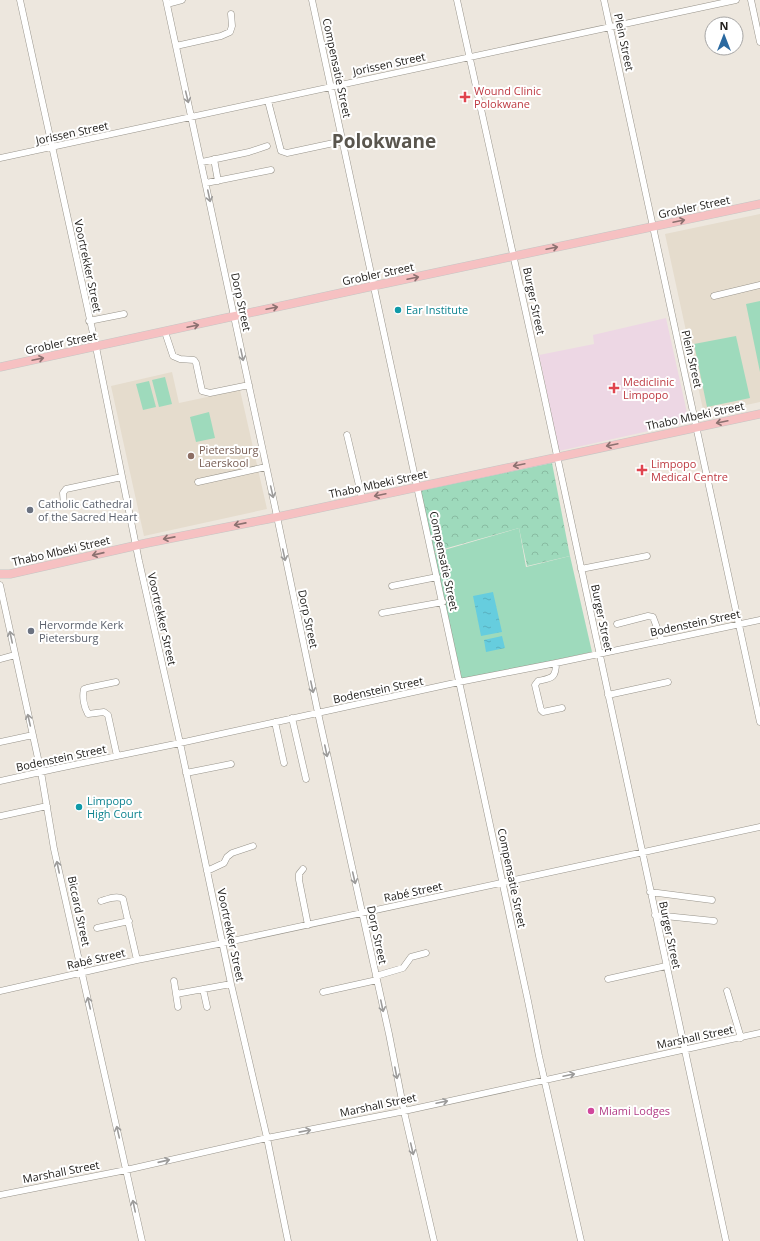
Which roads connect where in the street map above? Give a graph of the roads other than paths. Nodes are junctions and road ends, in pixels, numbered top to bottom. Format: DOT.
graph roads {
  1 [pos="20,0"];
  2 [pos="182,0"];
  3 [pos="312,0"];
  4 [pos="457,0"];
  5 [pos="604,0"];
  6 [pos="736,0"];
  7 [pos="751,0"];
  8 [pos="167,2"];
  9 [pos="231,14"];
  10 [pos="610,26"];
  11 [pos="760,42"];
  12 [pos="176,46"];
  13 [pos="469,57"];
  14 [pos="331,87"];
  15 [pos="268,100"];
  16 [pos="192,117"];
  17 [pos="343,141"];
  18 [pos="267,146"];
  19 [pos="53,148"];
  20 [pos="0,158"];
  21 [pos="214,159"];
  22 [pos="202,162"];
  23 [pos="271,170"];
  24 [pos="218,181"];
  25 [pos="206,183"];
  26 [pos="760,204"];
  27 [pos="654,226"];
  28 [pos="514,256"];
  29 [pos="760,285"];
  30 [pos="373,286"];
  31 [pos="714,296"];
  32 [pos="124,314"];
  33 [pos="234,317"];
  34 [pos="89,321"];
  35 [pos="166,332"];
  36 [pos="96,347"];
  37 [pos="0,368"];
  38 [pos="249,385"];
  39 [pos="760,414"];
  40 [pos="697,427"];
  41 [pos="347,435"];
  42 [pos="557,457"];
  43 [pos="266,467"];
  44 [pos="122,477"];
  45 [pos="198,482"];
  46 [pos="418,487"];
  47 [pos="362,498"];
  48 [pos="64,505"];
  49 [pos="277,517"];
  50 [pos="136,545"];
  51 [pos="647,556"];
  52 [pos="580,568"];
  53 [pos="0,574"];
  54 [pos="437,577"];
  55 [pos="0,586"];
  56 [pos="392,586"];
  57 [pos="443,602"];
  58 [pos="382,613"];
  59 [pos="760,620"];
  60 [pos="617,624"];
  61 [pos="739,624"];
  62 [pos="662,641"];
  63 [pos="599,654"];
  64 [pos="15,655"];
  65 [pos="0,659"];
  66 [pos="556,663"];
  67 [pos="116,682"];
  68 [pos="460,682"];
  69 [pos="668,682"];
  70 [pos="608,695"];
  71 [pos="562,708"];
  72 [pos="318,713"];
  73 [pos="292,718"];
  74 [pos="275,722"];
  75 [pos="760,722"];
  76 [pos="33,735"];
  77 [pos="0,742"];
  78 [pos="180,743"];
  79 [pos="117,756"];
  80 [pos="284,763"];
  81 [pos="232,764"];
  82 [pos="41,772"];
  83 [pos="186,773"];
  84 [pos="306,780"];
  85 [pos="0,781"];
  86 [pos="47,806"];
  87 [pos="1,816"];
  88 [pos="760,827"];
  89 [pos="253,846"];
  90 [pos="642,852"];
  91 [pos="303,869"];
  92 [pos="207,871"];
  93 [pos="503,883"];
  94 [pos="650,892"];
  95 [pos="712,900"];
  96 [pos="101,901"];
  97 [pos="362,913"];
  98 [pos="655,915"];
  99 [pos="129,921"];
  100 [pos="714,921"];
  101 [pos="308,925"];
  102 [pos="97,928"];
  103 [pos="223,943"];
  104 [pos="426,953"];
  105 [pos="137,960"];
  106 [pos="666,966"];
  107 [pos="82,973"];
  108 [pos="376,978"];
  109 [pos="608,979"];
  110 [pos="174,981"];
  111 [pos="231,984"];
  112 [pos="203,989"];
  113 [pos="727,990"];
  114 [pos="0,991"];
  115 [pos="323,992"];
  116 [pos="176,994"];
  117 [pos="178,1007"];
  118 [pos="207,1007"];
  119 [pos="760,1033"];
  120 [pos="741,1038"];
  121 [pos="684,1050"];
  122 [pos="544,1080"];
  123 [pos="404,1110"];
  124 [pos="266,1138"];
  125 [pos="126,1170"];
  126 [pos="0,1195"];
  127 [pos="142,1241"];
  128 [pos="288,1241"];
  129 [pos="434,1241"];
  130 [pos="581,1241"];
  131 [pos="726,1241"];
  1 -- 19 [label="street, Voortrekker Street"];
  2 -- 8 [label="street"];
  3 -- 14 [label="street, Compensatie Street"];
  4 -- 13 [label="street, Burger Street"];
  5 -- 10 [label="street, Plein Street"];
  6 -- 10 [label="street, Jorissen Street"];
  7 -- 11 [label="street"];
  8 -- 12 [label="street, Dorp Street"];
  9 -- 12 [label="street"];
  10 -- 13 [label="street, Jorissen Street"];
  10 -- 27 [label="street, Plein Street"];
  12 -- 16 [label="street, Dorp Street, one-way"];
  13 -- 14 [label="street, Jorissen Street"];
  13 -- 28 [label="street, Burger Street"];
  14 -- 15 [label="street, Jorissen Street"];
  14 -- 17 [label="street, Compensatie Street"];
  15 -- 16 [label="street, Jorissen Street"];
  15 -- 17 [label="street"];
  16 -- 19 [label="street, Jorissen Street"];
  16 -- 22 [label="street, Dorp Street"];
  17 -- 30 [label="street, Compensatie Street"];
  18 -- 21 [label="street"];
  19 -- 20 [label="street, Jorissen Street"];
  19 -- 34 [label="street, Voortrekker Street"];
  21 -- 22 [label="street"];
  21 -- 24 [label="street"];
  22 -- 25 [label="street, Dorp Street"];
  23 -- 24 [label="street"];
  24 -- 25 [label="street"];
  25 -- 33 [label="street, Dorp Street, one-way"];
  27 -- 26 [label="main road, Grobler Street, one-way"];
  28 -- 27 [label="main road, Grobler Street, one-way"];
  27 -- 40 [label="street, Plein Street"];
  30 -- 28 [label="main road, Grobler Street, one-way"];
  28 -- 42 [label="street, Burger Street"];
  29 -- 31 [label="street"];
  33 -- 30 [label="main road, Grobler Street, one-way"];
  30 -- 46 [label="street, Compensatie Street"];
  32 -- 34 [label="street"];
  35 -- 33 [label="main road, Grobler Street, one-way"];
  33 -- 38 [label="street, Dorp Street, one-way"];
  34 -- 36 [label="street, Voortrekker Street"];
  35 -- 36 [label="main road, Grobler Street"];
  35 -- 38 [label="street"];
  37 -- 36 [label="main road, Grobler Street, one-way"];
  36 -- 44 [label="street, Voortrekker Street"];
  38 -- 43 [label="street, Dorp Street"];
  39 -- 40 [label="main road, Thabo Mbeki Street, one-way"];
  40 -- 42 [label="main road, Thabo Mbeki Street, one-way"];
  40 -- 61 [label="street, Plein Street"];
  41 -- 47 [label="street"];
  42 -- 46 [label="main road, Thabo Mbeki Street, one-way"];
  42 -- 52 [label="street, Burger Street"];
  43 -- 45 [label="street"];
  43 -- 49 [label="street, Dorp Street, one-way"];
  44 -- 48 [label="street"];
  44 -- 50 [label="street, Voortrekker Street"];
  46 -- 47 [label="main road, Thabo Mbeki Street, one-way"];
  46 -- 54 [label="street, Compensatie Street"];
  47 -- 49 [label="main road, Thabo Mbeki Street"];
  49 -- 50 [label="main road, Thabo Mbeki Street, one-way"];
  49 -- 72 [label="street, Dorp Street, one-way"];
  50 -- 53 [label="main road, Thabo Mbeki Street, one-way"];
  50 -- 78 [label="street, Voortrekker Street"];
  51 -- 52 [label="street"];
  52 -- 63 [label="street, Burger Street"];
  54 -- 56 [label="street"];
  54 -- 57 [label="street, Compensatie Street"];
  64 -- 55 [label="street, Biccard Street, one-way"];
  57 -- 58 [label="street"];
  57 -- 68 [label="street, Compensatie Street"];
  59 -- 61 [label="street, Bodenstein Street"];
  60 -- 62 [label="street"];
  61 -- 62 [label="street, Bodenstein Street"];
  61 -- 75 [label="street, Plein Street"];
  62 -- 63 [label="street, Bodenstein Street"];
  63 -- 66 [label="street, Bodenstein Street"];
  63 -- 70 [label="street, Burger Street"];
  64 -- 65 [label="street"];
  76 -- 64 [label="street, Biccard Street, one-way"];
  66 -- 68 [label="street, Bodenstein Street"];
  66 -- 71 [label="street"];
  67 -- 79 [label="street"];
  68 -- 72 [label="street, Bodenstein Street"];
  68 -- 93 [label="street, Compensatie Street"];
  69 -- 70 [label="street"];
  70 -- 90 [label="street, Burger Street"];
  72 -- 73 [label="street, Bodenstein Street"];
  72 -- 97 [label="street, Dorp Street, one-way"];
  73 -- 74 [label="street, Bodenstein Street"];
  73 -- 84 [label="street"];
  74 -- 78 [label="street, Bodenstein Street"];
  74 -- 80 [label="street"];
  76 -- 77 [label="street"];
  76 -- 82 [label="street, Biccard Street"];
  78 -- 79 [label="street, Bodenstein Street"];
  78 -- 83 [label="street, Voortrekker Street"];
  79 -- 82 [label="street, Bodenstein Street"];
  81 -- 83 [label="street"];
  82 -- 85 [label="street, Bodenstein Street"];
  82 -- 86 [label="street, Biccard Street"];
  83 -- 92 [label="street, Voortrekker Street"];
  86 -- 87 [label="street"];
  107 -- 86 [label="street, Biccard Street, one-way"];
  88 -- 90 [label="street, Rabé Street"];
  89 -- 92 [label="street"];
  90 -- 93 [label="street, Rabé Street"];
  90 -- 94 [label="street, Burger Street"];
  91 -- 101 [label="street"];
  92 -- 103 [label="street, Voortrekker Street"];
  93 -- 97 [label="street, Rabé Street"];
  93 -- 122 [label="street, Compensatie Street"];
  94 -- 95 [label="street"];
  94 -- 98 [label="street, Burger Street"];
  96 -- 99 [label="street"];
  97 -- 101 [label="street, Rabé Street"];
  97 -- 108 [label="street, Dorp Street"];
  98 -- 100 [label="street"];
  98 -- 106 [label="street, Burger Street"];
  99 -- 102 [label="street"];
  99 -- 105 [label="street"];
  101 -- 103 [label="street, Rabé Street"];
  103 -- 105 [label="street, Rabé Street"];
  103 -- 111 [label="street, Voortrekker Street"];
  104 -- 108 [label="street"];
  105 -- 107 [label="street, Rabé Street"];
  106 -- 109 [label="street"];
  106 -- 121 [label="street, Burger Street"];
  107 -- 114 [label="street, Rabé Street"];
  125 -- 107 [label="street, Biccard Street, one-way"];
  108 -- 115 [label="street"];
  108 -- 123 [label="street, Dorp Street, one-way"];
  110 -- 116 [label="street"];
  111 -- 112 [label="street"];
  111 -- 124 [label="street, Voortrekker Street"];
  112 -- 116 [label="street"];
  112 -- 118 [label="street"];
  113 -- 120 [label="street"];
  116 -- 117 [label="street"];
  119 -- 120 [label="street, Marshall Street"];
  120 -- 121 [label="street, Marshall Street"];
  122 -- 121 [label="street, Marshall Street, one-way"];
  121 -- 131 [label="street, Burger Street"];
  123 -- 122 [label="street, Marshall Street, one-way"];
  122 -- 130 [label="street, Compensatie Street"];
  124 -- 123 [label="street, Marshall Street, one-way"];
  123 -- 129 [label="street, Dorp Street, one-way"];
  125 -- 124 [label="street, Marshall Street, one-way"];
  124 -- 128 [label="street, Voortrekker Street"];
  125 -- 126 [label="street, Marshall Street"];
  127 -- 125 [label="street, Biccard Street, one-way"];
}
